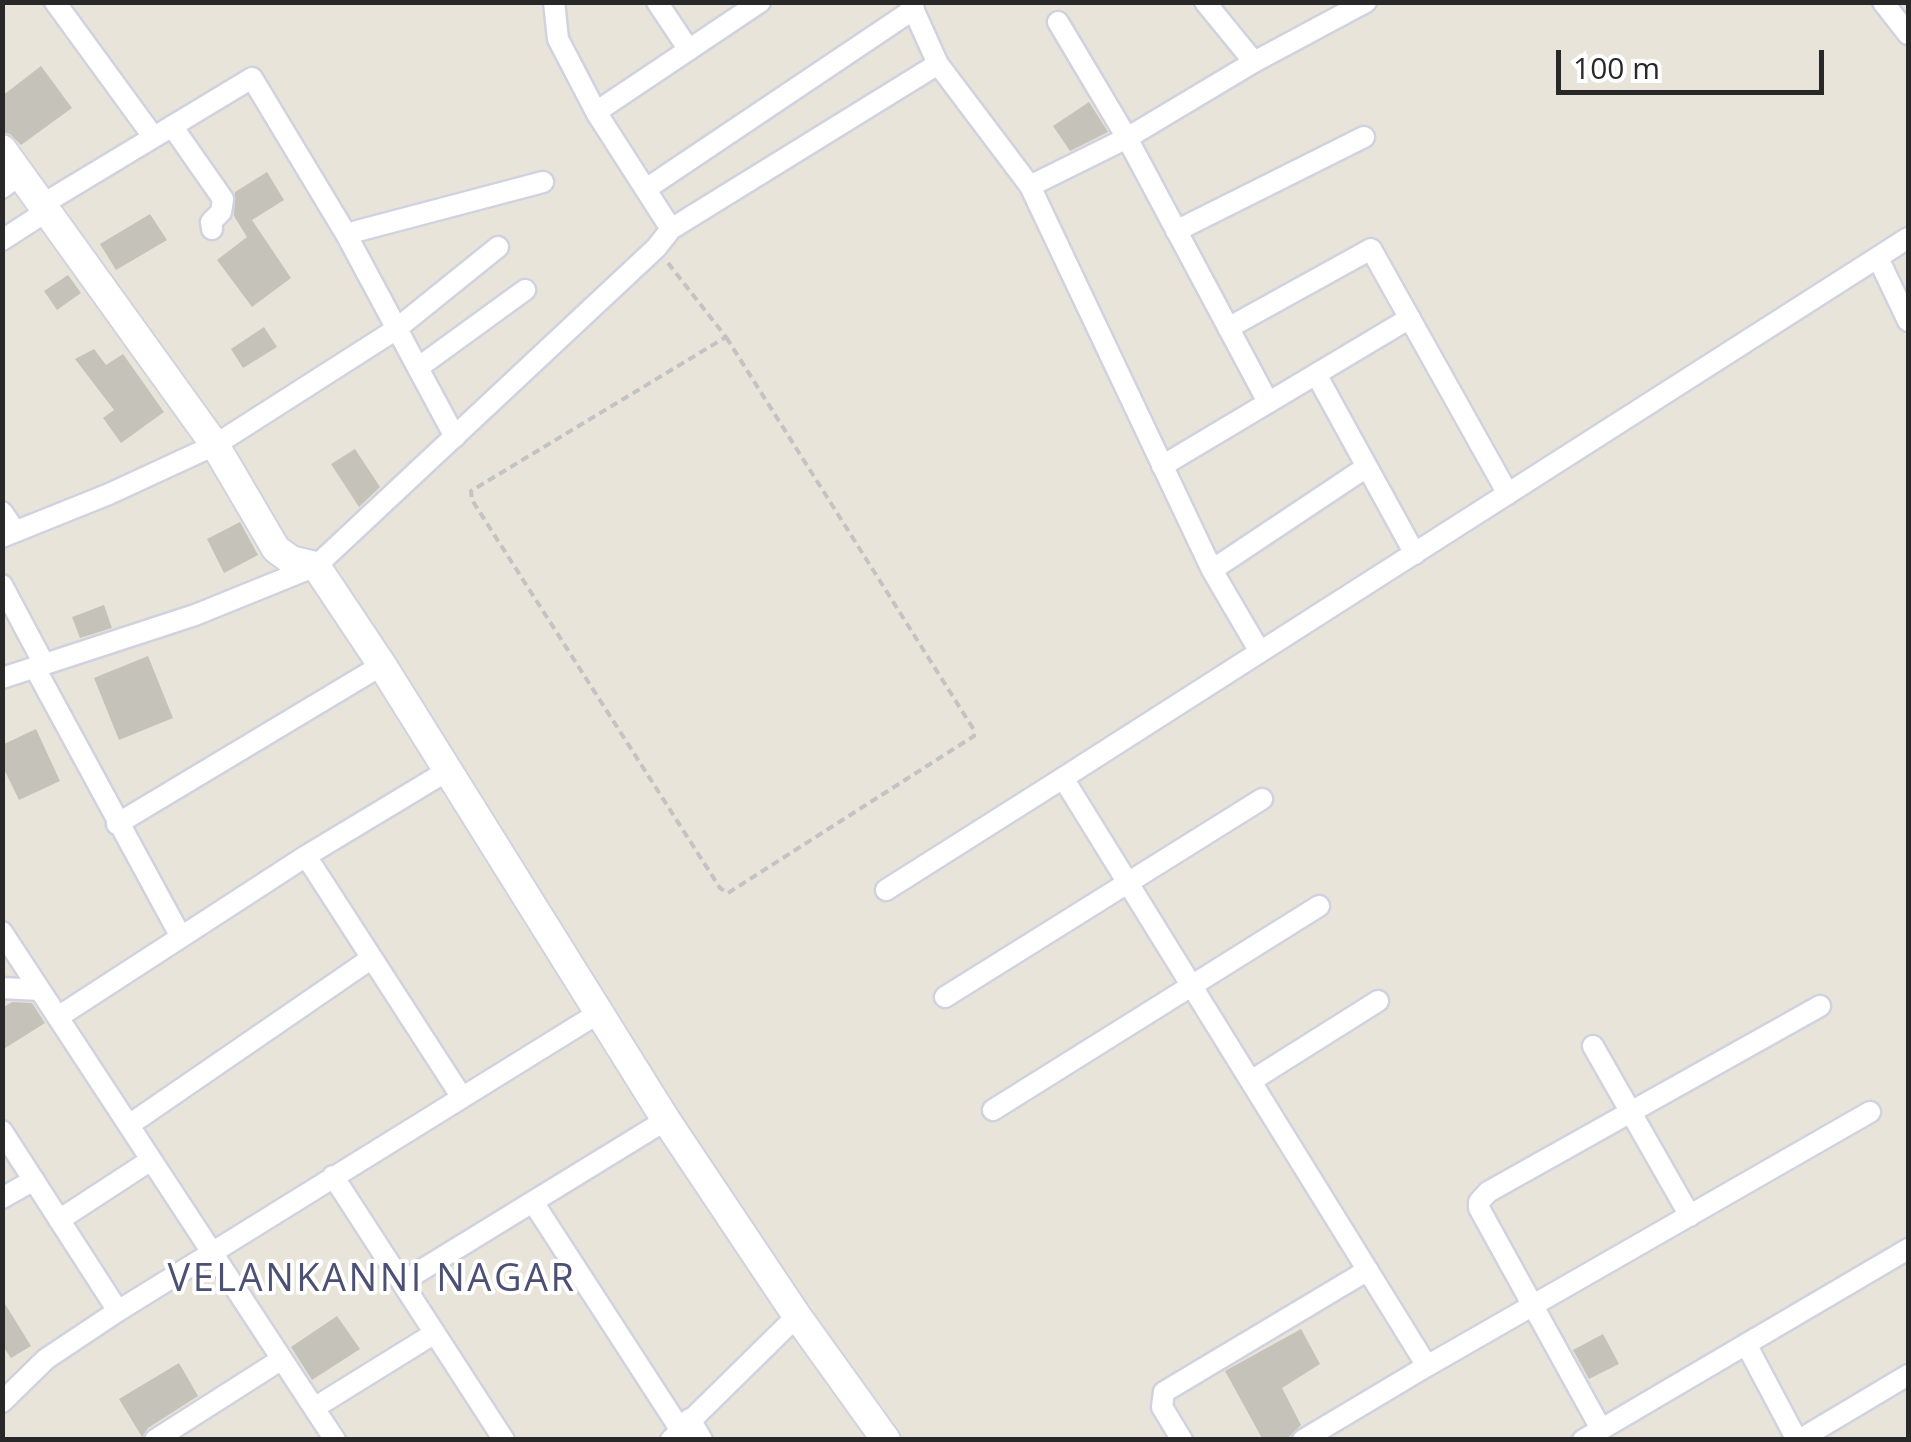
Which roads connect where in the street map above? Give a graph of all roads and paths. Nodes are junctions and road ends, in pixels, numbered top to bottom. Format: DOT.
graph roads {
  1 [pos="55,2"];
  2 [pos="554,2"];
  3 [pos="658,2"];
  4 [pos="760,2"];
  5 [pos="1205,2"];
  6 [pos="1366,2"];
  7 [pos="1882,2"];
  8 [pos="912,6"];
  9 [pos="1058,22"];
  10 [pos="1908,34"];
  11 [pos="689,50"];
  12 [pos="1254,62"];
  13 [pos="938,64"];
  14 [pos="596,112"];
  15 [pos="172,126"];
  16 [pos="152,136"];
  17 [pos="1364,137"];
  18 [pos="1127,138"];
  19 [pos="2,149"];
  20 [pos="12,181"];
  21 [pos="543,182"];
  22 [pos="1030,186"];
  23 [pos="646,189"];
  24 [pos="45,208"];
  25 [pos="212,229"];
  26 [pos="671,229"];
  27 [pos="1176,230"];
  28 [pos="346,234"];
  29 [pos="1908,238"];
  30 [pos="2,240"];
  31 [pos="498,247"];
  32 [pos="656,248"];
  33 [pos="1878,258"];
  34 [pos="525,290"];
  35 [pos="1410,318"];
  36 [pos="1908,322"];
  37 [pos="1228,328"];
  38 [pos="396,330"];
  39 [pos="726,337"];
  40 [pos="418,367"];
  41 [pos="1316,374"];
  42 [pos="1268,402"];
  43 [pos="455,437"];
  44 [pos="215,445"];
  45 [pos="1162,466"];
  46 [pos="1365,468"];
  47 [pos="1508,494"];
  48 [pos="2,512"];
  49 [pos="8,534"];
  50 [pos="1415,554"];
  51 [pos="316,566"];
  52 [pos="1212,570"];
  53 [pos="2,585"];
  54 [pos="1260,652"];
  55 [pos="40,666"];
  56 [pos="382,666"];
  57 [pos="2,678"];
  58 [pos="447,771"];
  59 [pos="1063,778"];
  60 [pos="1262,799"];
  61 [pos="117,824"];
  62 [pos="306,856"];
  63 [pos="1128,883"];
  64 [pos="886,890"];
  65 [pos="1319,906"];
  66 [pos="2,932"];
  67 [pos="181,937"];
  68 [pos="372,958"];
  69 [pos="1192,987"];
  70 [pos="2,988"];
  71 [pos="40,990"];
  72 [pos="945,997"];
  73 [pos="1378,1000"];
  74 [pos="1820,1006"];
  75 [pos="597,1014"];
  76 [pos="58,1016"];
  77 [pos="1593,1046"];
  78 [pos="1251,1081"];
  79 [pos="461,1096"];
  80 [pos="993,1110"];
  81 [pos="1630,1112"];
  82 [pos="1870,1112"];
  83 [pos="666,1120"];
  84 [pos="129,1125"];
  85 [pos="2,1130"];
  86 [pos="152,1160"];
  87 [pos="333,1176"];
  88 [pos="34,1180"];
  89 [pos="2,1198"];
  90 [pos="533,1202"];
  91 [pos="1690,1216"];
  92 [pos="59,1220"];
  93 [pos="1908,1249"];
  94 [pos="212,1252"];
  95 [pos="1368,1270"];
  96 [pos="402,1282"];
  97 [pos="1532,1305"];
  98 [pos="118,1311"];
  99 [pos="796,1316"];
  100 [pos="435,1334"];
  101 [pos="1746,1344"];
  102 [pos="282,1359"];
  103 [pos="1427,1366"];
  104 [pos="1908,1375"];
  105 [pos="2,1402"];
  106 [pos="314,1408"];
  107 [pos="680,1430"];
  108 [pos="180,1433"];
  109 [pos="1592,1434"];
  110 [pos="155,1440"];
  111 [pos="335,1440"];
  112 [pos="504,1440"];
  113 [pos="702,1440"];
  114 [pos="886,1440"];
  115 [pos="1182,1440"];
  116 [pos="1302,1440"];
  117 [pos="1798,1440"];
  1 -- 16 [label="street"];
  2 -- 14 [label="street"];
  3 -- 11 [label="street"];
  4 -- 11 [label="street"];
  5 -- 12 [label="street"];
  6 -- 12 [label="street"];
  7 -- 10 [label="street"];
  8 -- 13 [label="street"];
  8 -- 23 [label="street"];
  9 -- 18 [label="street"];
  11 -- 14 [label="street"];
  12 -- 18 [label="street"];
  13 -- 22 [label="street"];
  13 -- 26 [label="street"];
  14 -- 23 [label="street"];
  15 -- 16 [label="street"];
  15 -- 25 [label="street"];
  15 -- 28 [label="street"];
  16 -- 24 [label="street"];
  17 -- 27 [label="street"];
  18 -- 22 [label="street"];
  18 -- 27 [label="street"];
  19 -- 20 [label="main road"];
  20 -- 24 [label="main road"];
  21 -- 28 [label="street"];
  22 -- 45 [label="street"];
  23 -- 26 [label="street"];
  24 -- 30 [label="street"];
  24 -- 44 [label="main road"];
  26 -- 32 [label="street"];
  27 -- 37 [label="street"];
  28 -- 38 [label="street"];
  29 -- 33 [label="street"];
  31 -- 38 [label="street"];
  32 -- 39 [label="path"];
  32 -- 43 [label="street"];
  33 -- 36 [label="street"];
  33 -- 47 [label="street"];
  34 -- 40 [label="street"];
  35 -- 37 [label="street"];
  35 -- 41 [label="street"];
  35 -- 47 [label="street"];
  37 -- 42 [label="street"];
  38 -- 40 [label="street"];
  38 -- 44 [label="street"];
  39 -- 39 [label="path"];
  40 -- 43 [label="street"];
  41 -- 42 [label="street"];
  41 -- 46 [label="street"];
  42 -- 45 [label="street"];
  43 -- 51 [label="street"];
  44 -- 49 [label="street"];
  44 -- 51 [label="main road"];
  45 -- 52 [label="street"];
  46 -- 50 [label="street"];
  46 -- 52 [label="street"];
  47 -- 50 [label="street"];
  48 -- 49 [label="street"];
  50 -- 54 [label="street"];
  51 -- 55 [label="street"];
  51 -- 56 [label="main road"];
  52 -- 54 [label="street"];
  53 -- 55 [label="street"];
  54 -- 59 [label="street"];
  55 -- 57 [label="street"];
  55 -- 61 [label="street"];
  56 -- 58 [label="main road"];
  56 -- 61 [label="street"];
  58 -- 62 [label="street"];
  58 -- 75 [label="main road"];
  59 -- 63 [label="street"];
  59 -- 64 [label="street"];
  60 -- 63 [label="street"];
  61 -- 67 [label="street"];
  62 -- 67 [label="street"];
  62 -- 68 [label="street"];
  63 -- 69 [label="street"];
  63 -- 72 [label="street"];
  65 -- 69 [label="street"];
  66 -- 71 [label="street"];
  67 -- 76 [label="street"];
  68 -- 79 [label="street"];
  68 -- 84 [label="street"];
  69 -- 78 [label="street"];
  69 -- 80 [label="street"];
  70 -- 71 [label="street"];
  71 -- 76 [label="street"];
  73 -- 78 [label="street"];
  74 -- 81 [label="street"];
  75 -- 79 [label="street"];
  75 -- 83 [label="main road"];
  76 -- 84 [label="street"];
  77 -- 81 [label="street"];
  78 -- 95 [label="street"];
  79 -- 87 [label="street"];
  81 -- 91 [label="street"];
  81 -- 97 [label="street"];
  82 -- 91 [label="street"];
  83 -- 90 [label="street"];
  83 -- 99 [label="main road"];
  84 -- 86 [label="street"];
  85 -- 88 [label="street"];
  86 -- 92 [label="street"];
  86 -- 94 [label="street"];
  87 -- 94 [label="street"];
  87 -- 96 [label="street"];
  88 -- 89 [label="street"];
  88 -- 92 [label="street"];
  90 -- 96 [label="street"];
  90 -- 107 [label="street"];
  91 -- 97 [label="street"];
  92 -- 98 [label="street"];
  93 -- 101 [label="street"];
  94 -- 98 [label="street"];
  94 -- 102 [label="street"];
  95 -- 103 [label="street"];
  95 -- 115 [label="street"];
  96 -- 100 [label="street"];
  97 -- 103 [label="street"];
  97 -- 109 [label="street"];
  98 -- 105 [label="street"];
  99 -- 107 [label="street"];
  99 -- 114 [label="main road"];
  100 -- 106 [label="street"];
  100 -- 112 [label="street"];
  101 -- 109 [label="street"];
  101 -- 117 [label="street"];
  102 -- 106 [label="street"];
  102 -- 108 [label="street"];
  103 -- 116 [label="street"];
  104 -- 117 [label="street"];
  106 -- 111 [label="street"];
  107 -- 113 [label="street"];
  108 -- 110 [label="street"];
}
